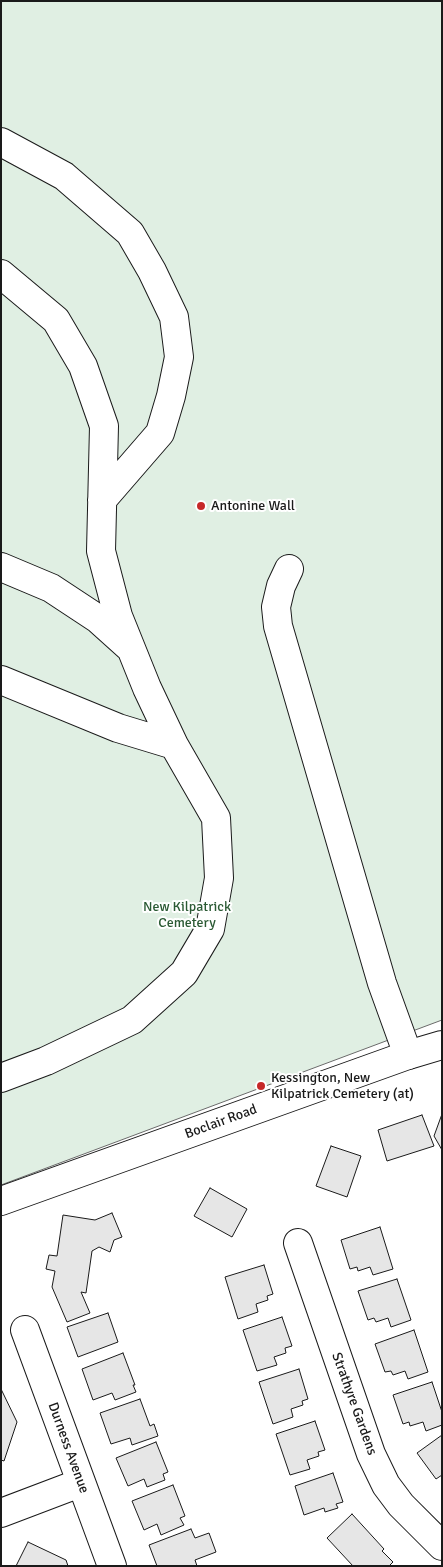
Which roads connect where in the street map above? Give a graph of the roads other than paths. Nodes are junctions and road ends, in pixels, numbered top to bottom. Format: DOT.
graph roads {
  1 [pos="1,142"];
  2 [pos="1,274"];
  3 [pos="102,500"];
  4 [pos="3,566"];
  5 [pos="289,569"];
  6 [pos="131,648"];
  7 [pos="1,680"];
  8 [pos="174,744"];
  9 [pos="442,1046"];
  10 [pos="408,1054"];
  11 [pos="1,1078"];
  12 [pos="1,1201"];
  13 [pos="298,1243"];
  14 [pos="25,1330"];
  15 [pos="80,1483"];
  16 [pos="1,1513"];
  17 [pos="442,1546"];
  18 [pos="112,1566"];
  1 -- 3 [label="street"];
  2 -- 3 [label="street"];
  3 -- 6 [label="street"];
  4 -- 6 [label="street"];
  5 -- 10 [label="street"];
  6 -- 8 [label="street"];
  7 -- 8 [label="street"];
  8 -- 11 [label="street"];
  9 -- 10 [label="street, Boclair Road"];
  10 -- 12 [label="street, Boclair Road"];
  13 -- 17 [label="street, Strathyre Gardens"];
  14 -- 15 [label="street, Durness Avenue"];
  15 -- 16 [label="street"];
  15 -- 18 [label="street, Durness Avenue"];
}
